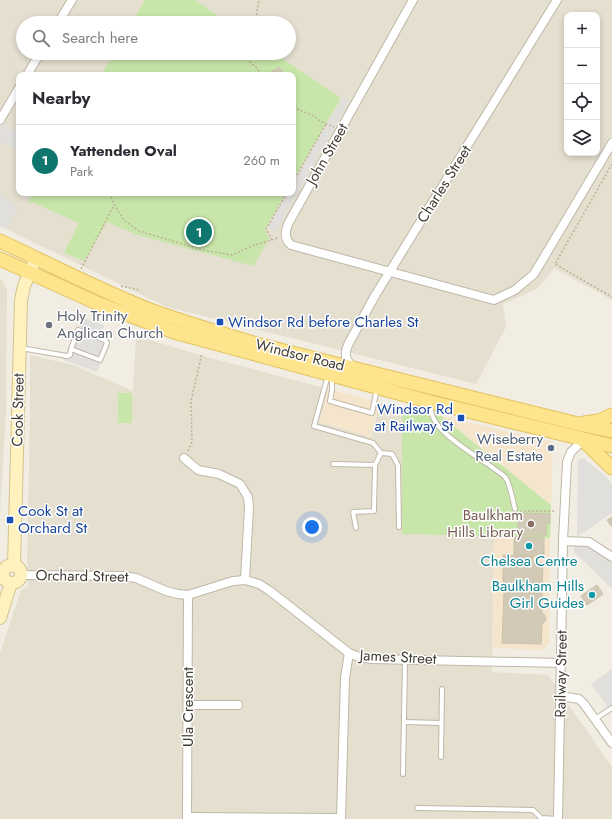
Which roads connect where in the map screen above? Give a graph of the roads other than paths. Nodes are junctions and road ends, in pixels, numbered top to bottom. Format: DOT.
graph roads {
  1 [pos="72,0"];
  2 [pos="413,0"];
  3 [pos="557,0"];
  4 [pos="62,16"];
  5 [pos="36,60"];
  6 [pos="29,72"];
  7 [pos="16,93"];
  8 [pos="0,120"];
  9 [pos="612,143"];
  10 [pos="0,241"];
  11 [pos="36,258"];
  12 [pos="0,259"];
  13 [pos="29,272"];
  14 [pos="387,272"];
  15 [pos="20,348"];
  16 [pos="71,349"];
  17 [pos="355,369"];
  18 [pos="330,375"];
  19 [pos="377,388"];
  20 [pos="431,402"];
  21 [pos="612,415"];
  22 [pos="578,424"];
  23 [pos="612,431"];
  24 [pos="583,440"];
  25 [pos="612,446"];
  26 [pos="381,453"];
  27 [pos="184,458"];
  28 [pos="333,464"];
  29 [pos="375,465"];
  30 [pos="612,468"];
  31 [pos="515,509"];
  32 [pos="399,527"];
  33 [pos="356,528"];
  34 [pos="564,541"];
  35 [pos="612,557"];
  36 [pos="17,569"];
  37 [pos="5,579"];
  38 [pos="245,580"];
  39 [pos="188,595"];
  40 [pos="0,618"];
  41 [pos="348,653"];
  42 [pos="405,659"];
  43 [pos="562,662"];
  44 [pos="442,689"];
  45 [pos="561,696"];
  46 [pos="188,705"];
  47 [pos="238,705"];
  48 [pos="612,708"];
  49 [pos="607,711"];
  50 [pos="612,713"];
  51 [pos="595,719"];
  52 [pos="404,722"];
  53 [pos="441,723"];
  54 [pos="612,743"];
  55 [pos="441,756"];
  56 [pos="403,774"];
  57 [pos="417,808"];
  58 [pos="187,818"];
  59 [pos="341,818"];
  60 [pos="558,819"];
  1 -- 4 [label="street"];
  2 -- 14 [label="street, John Street"];
  3 -- 14 [label="street, Charles Street"];
  5 -- 6 [label="street"];
  7 -- 8 [label="street"];
  9 -- 14 [label="street"];
  10 -- 11 [label="main road, Windsor Road"];
  11 -- 13 [label="main road, Cook Street"];
  11 -- 17 [label="main road, Windsor Road"];
  12 -- 13 [label="main road, Windsor Road"];
  13 -- 15 [label="main road, Cook Street"];
  13 -- 18 [label="main road, Windsor Road"];
  14 -- 17 [label="street, Charles Street"];
  15 -- 16 [label="lane"];
  15 -- 36 [label="main road, Cook Street"];
  16 -- 16 [label="lane"];
  17 -- 22 [label="main road, Windsor Road"];
  18 -- 19 [label="main road, Windsor Road"];
  18 -- 19 [label="lane"];
  18 -- 26 [label="lane"];
  19 -- 20 [label="main road, Windsor Road"];
  20 -- 24 [label="main road, Windsor Road"];
  20 -- 31 [label="lane"];
  21 -- 22 [label="main road"];
  22 -- 23 [label="main road, Windsor Road"];
  24 -- 25 [label="main road, Windsor Road"];
  24 -- 30 [label="main road"];
  24 -- 34 [label="street, Railway Street"];
  26 -- 29 [label="lane"];
  26 -- 32 [label="lane"];
  27 -- 38 [label="street"];
  28 -- 29 [label="lane"];
  29 -- 33 [label="lane"];
  34 -- 35 [label="street"];
  34 -- 43 [label="street, Railway Street"];
  36 -- 37 [label="main road"];
  36 -- 39 [label="street, Orchard Street"];
  37 -- 40 [label="main road"];
  38 -- 39 [label="street, James Street"];
  38 -- 41 [label="street, James Street"];
  39 -- 46 [label="street, Ula Crescent"];
  41 -- 42 [label="street, James Street"];
  41 -- 59 [label="street"];
  42 -- 43 [label="street, James Street"];
  42 -- 52 [label="lane"];
  43 -- 45 [label="street, Railway Street"];
  44 -- 53 [label="lane"];
  45 -- 51 [label="street"];
  45 -- 60 [label="street, Railway Street"];
  46 -- 47 [label="street"];
  46 -- 58 [label="street, Ula Crescent"];
  48 -- 49 [label="lane"];
  49 -- 50 [label="lane"];
  49 -- 51 [label="lane"];
  51 -- 54 [label="street"];
  52 -- 53 [label="lane"];
  52 -- 56 [label="lane"];
  53 -- 55 [label="lane"];
  57 -- 60 [label="lane"];
  58 -- 59 [label="street"];
}
